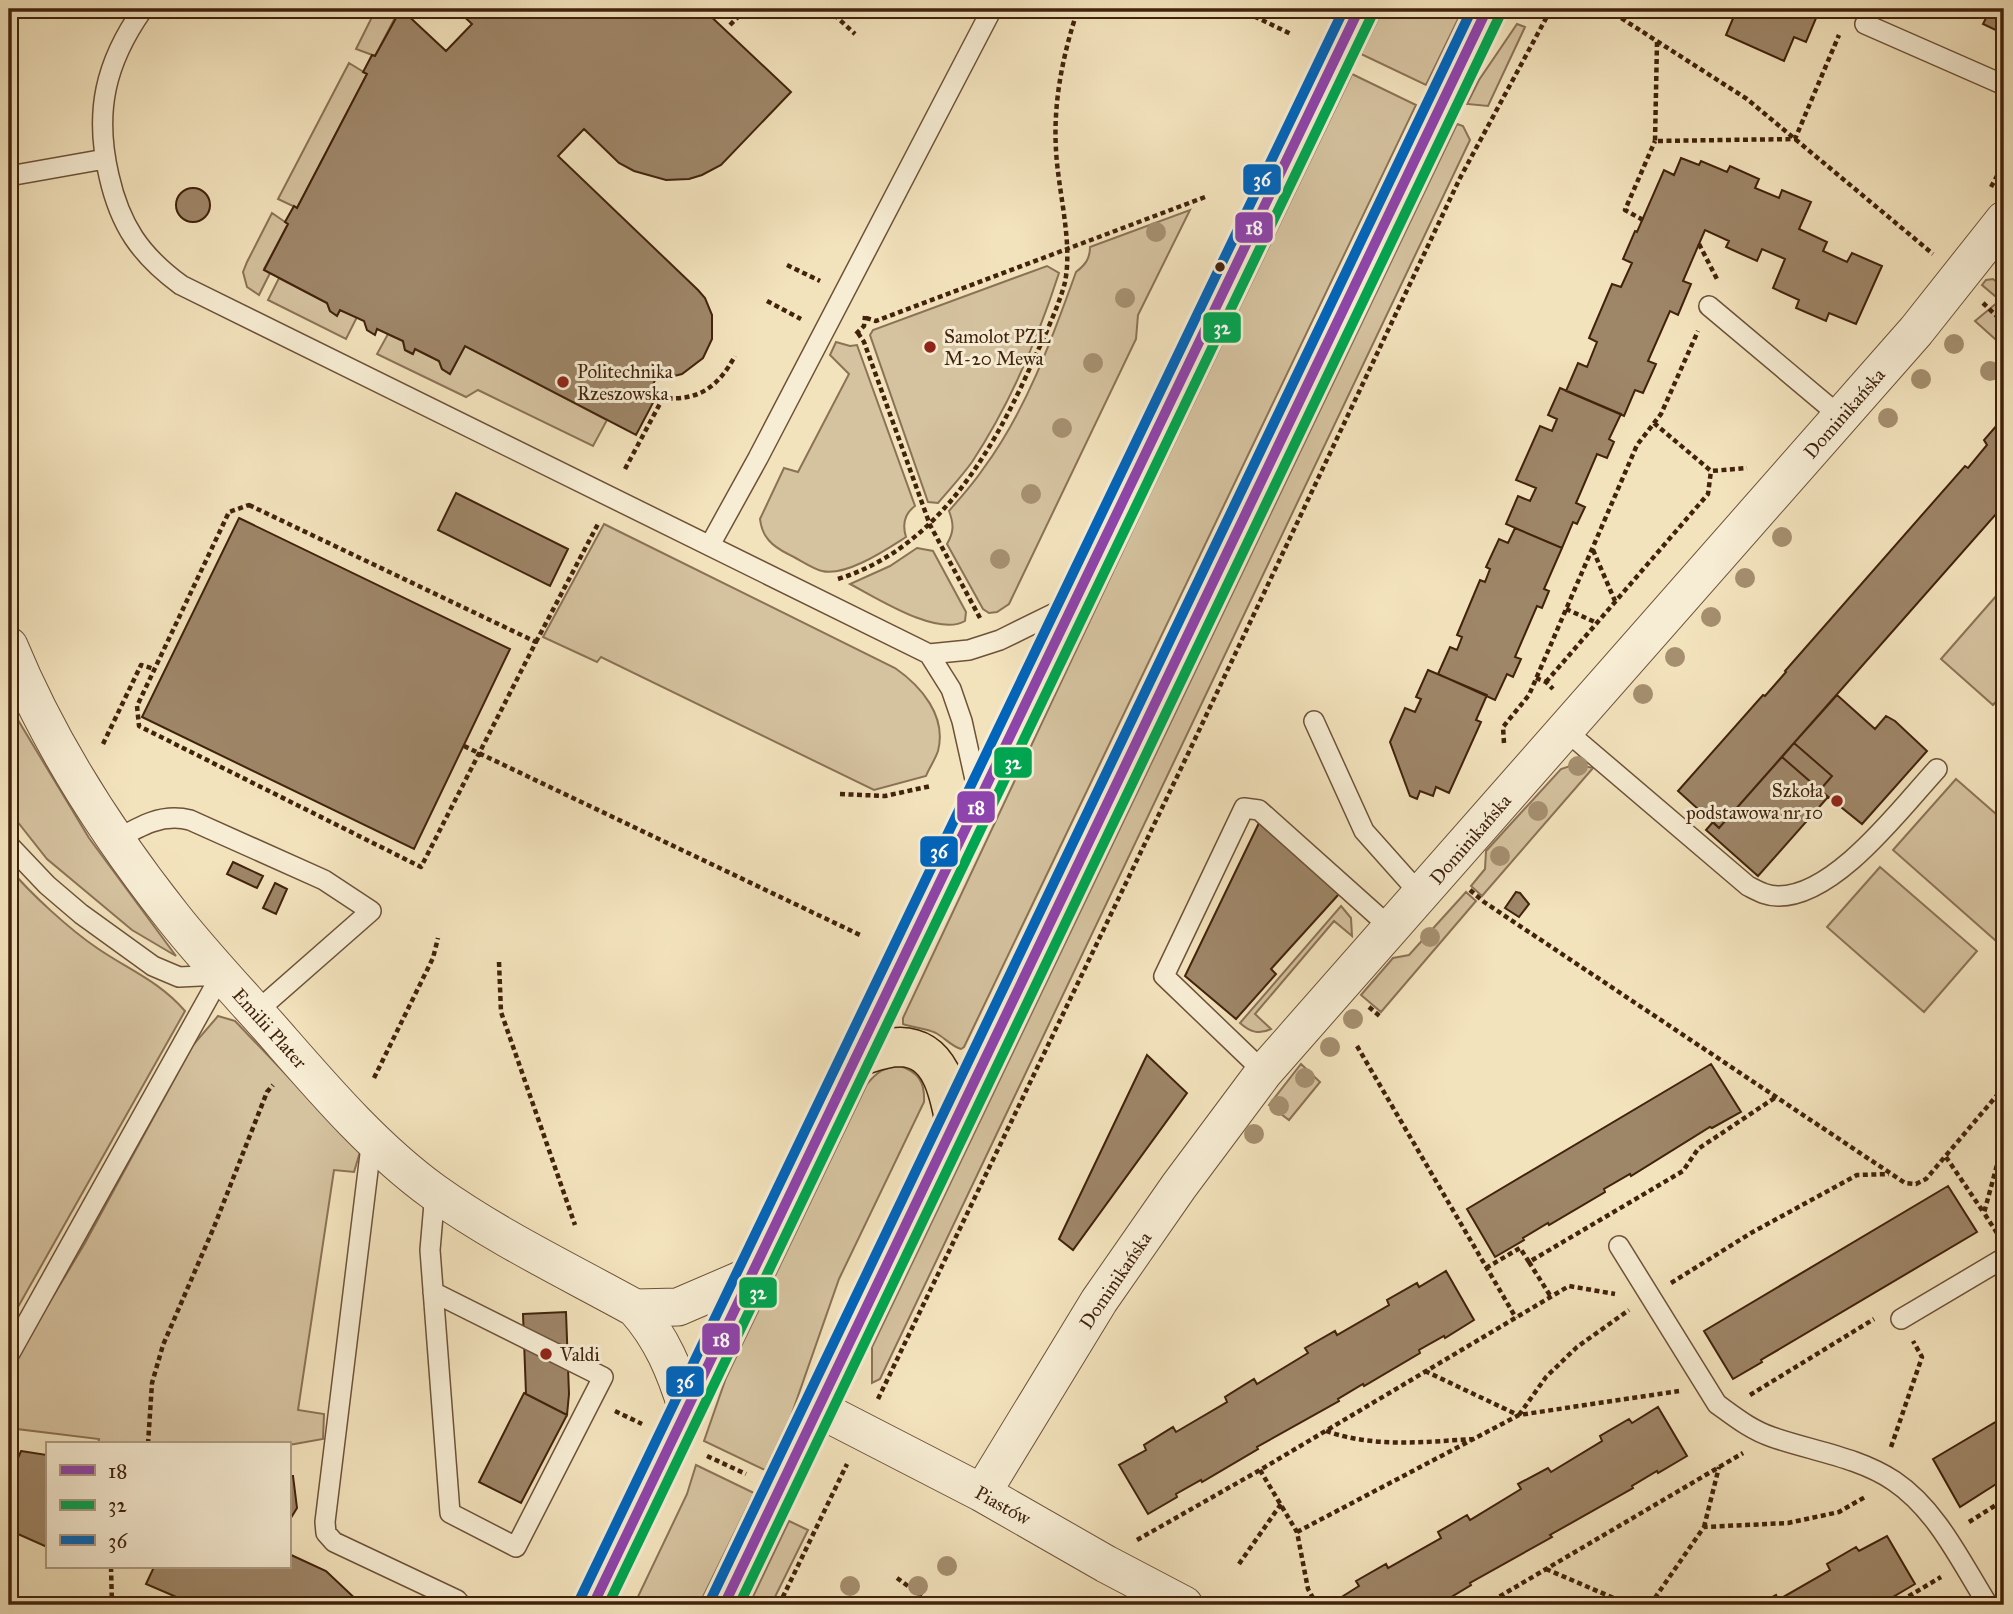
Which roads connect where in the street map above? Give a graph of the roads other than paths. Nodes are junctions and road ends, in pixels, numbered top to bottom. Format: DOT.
graph roads {
  1 [pos="143,9"];
  2 [pos="992,9"];
  3 [pos="1359,9"];
  4 [pos="1487,9"];
  5 [pos="1865,24"];
  6 [pos="2004,85"];
  7 [pos="105,159"];
  8 [pos="9,176"];
  9 [pos="2004,220"];
  10 [pos="1709,306"];
  11 [pos="1841,417"];
  12 [pos="710,545"];
  13 [pos="1073,604"];
  14 [pos="9,646"];
  15 [pos="929,654"];
  16 [pos="1314,721"];
  17 [pos="1565,730"];
  18 [pos="1937,769"];
  19 [pos="979,799"];
  20 [pos="116,840"];
  21 [pos="9,845"];
  22 [pos="1421,895"];
  23 [pos="1391,928"];
  24 [pos="221,975"];
  25 [pos="256,1012"];
  26 [pos="857,1057"];
  27 [pos="1264,1072"];
  28 [pos="955,1124"];
  29 [pos="372,1138"];
  30 [pos="435,1192"];
  31 [pos="1619,1246"];
  32 [pos="2004,1258"];
  33 [pos="750,1276"];
  34 [pos="433,1292"];
  35 [pos="635,1308"];
  36 [pos="1900,1319"];
  37 [pos="9,1355"];
  38 [pos="687,1409"];
  39 [pos="819,1409"];
  40 [pos="982,1493"];
  41 [pos="461,1605"];
  42 [pos="593,1605"];
  43 [pos="724,1605"];
  44 [pos="1184,1605"];
  45 [pos="1988,1605"];
  1 -- 7 [label="lane"];
  2 -- 12 [label="lane"];
  3 -- 13 [label="main road"];
  4 -- 28 [label="main road"];
  5 -- 6 [label="lane"];
  7 -- 8 [label="lane"];
  7 -- 12 [label="lane"];
  9 -- 11 [label="street, Dominikańska"];
  10 -- 11 [label="lane"];
  11 -- 17 [label="street, Dominikańska"];
  12 -- 15 [label="lane"];
  13 -- 15 [label="lane"];
  13 -- 19 [label="main road"];
  14 -- 20 [label="street, Emilii Plater"];
  15 -- 19 [label="lane"];
  16 -- 22 [label="lane"];
  17 -- 18 [label="lane"];
  17 -- 22 [label="street, Dominikańska"];
  19 -- 26 [label="main road"];
  20 -- 24 [label="street, Emilii Plater"];
  20 -- 25 [label="lane"];
  21 -- 24 [label="lane"];
  22 -- 23 [label="street, Dominikańska"];
  23 -- 27 [label="street, Dominikańska"];
  23 -- 27 [label="lane"];
  24 -- 25 [label="street, Emilii Plater"];
  24 -- 37 [label="lane"];
  25 -- 29 [label="street, Emilii Plater"];
  26 -- 28 [label="main road"];
  26 -- 33 [label="main road"];
  27 -- 40 [label="street, Dominikańska"];
  28 -- 39 [label="main road"];
  29 -- 30 [label="street, Emilii Plater"];
  29 -- 41 [label="lane"];
  30 -- 34 [label="lane"];
  30 -- 35 [label="street, Emilii Plater"];
  31 -- 45 [label="lane"];
  32 -- 36 [label="lane"];
  33 -- 35 [label="street"];
  33 -- 38 [label="main road"];
  34 -- 34 [label="lane"];
  35 -- 38 [label="street, Emilii Plater"];
  38 -- 42 [label="main road"];
  39 -- 40 [label="street, Piastów"];
  39 -- 43 [label="main road"];
  40 -- 44 [label="street, Piastów"];
}
